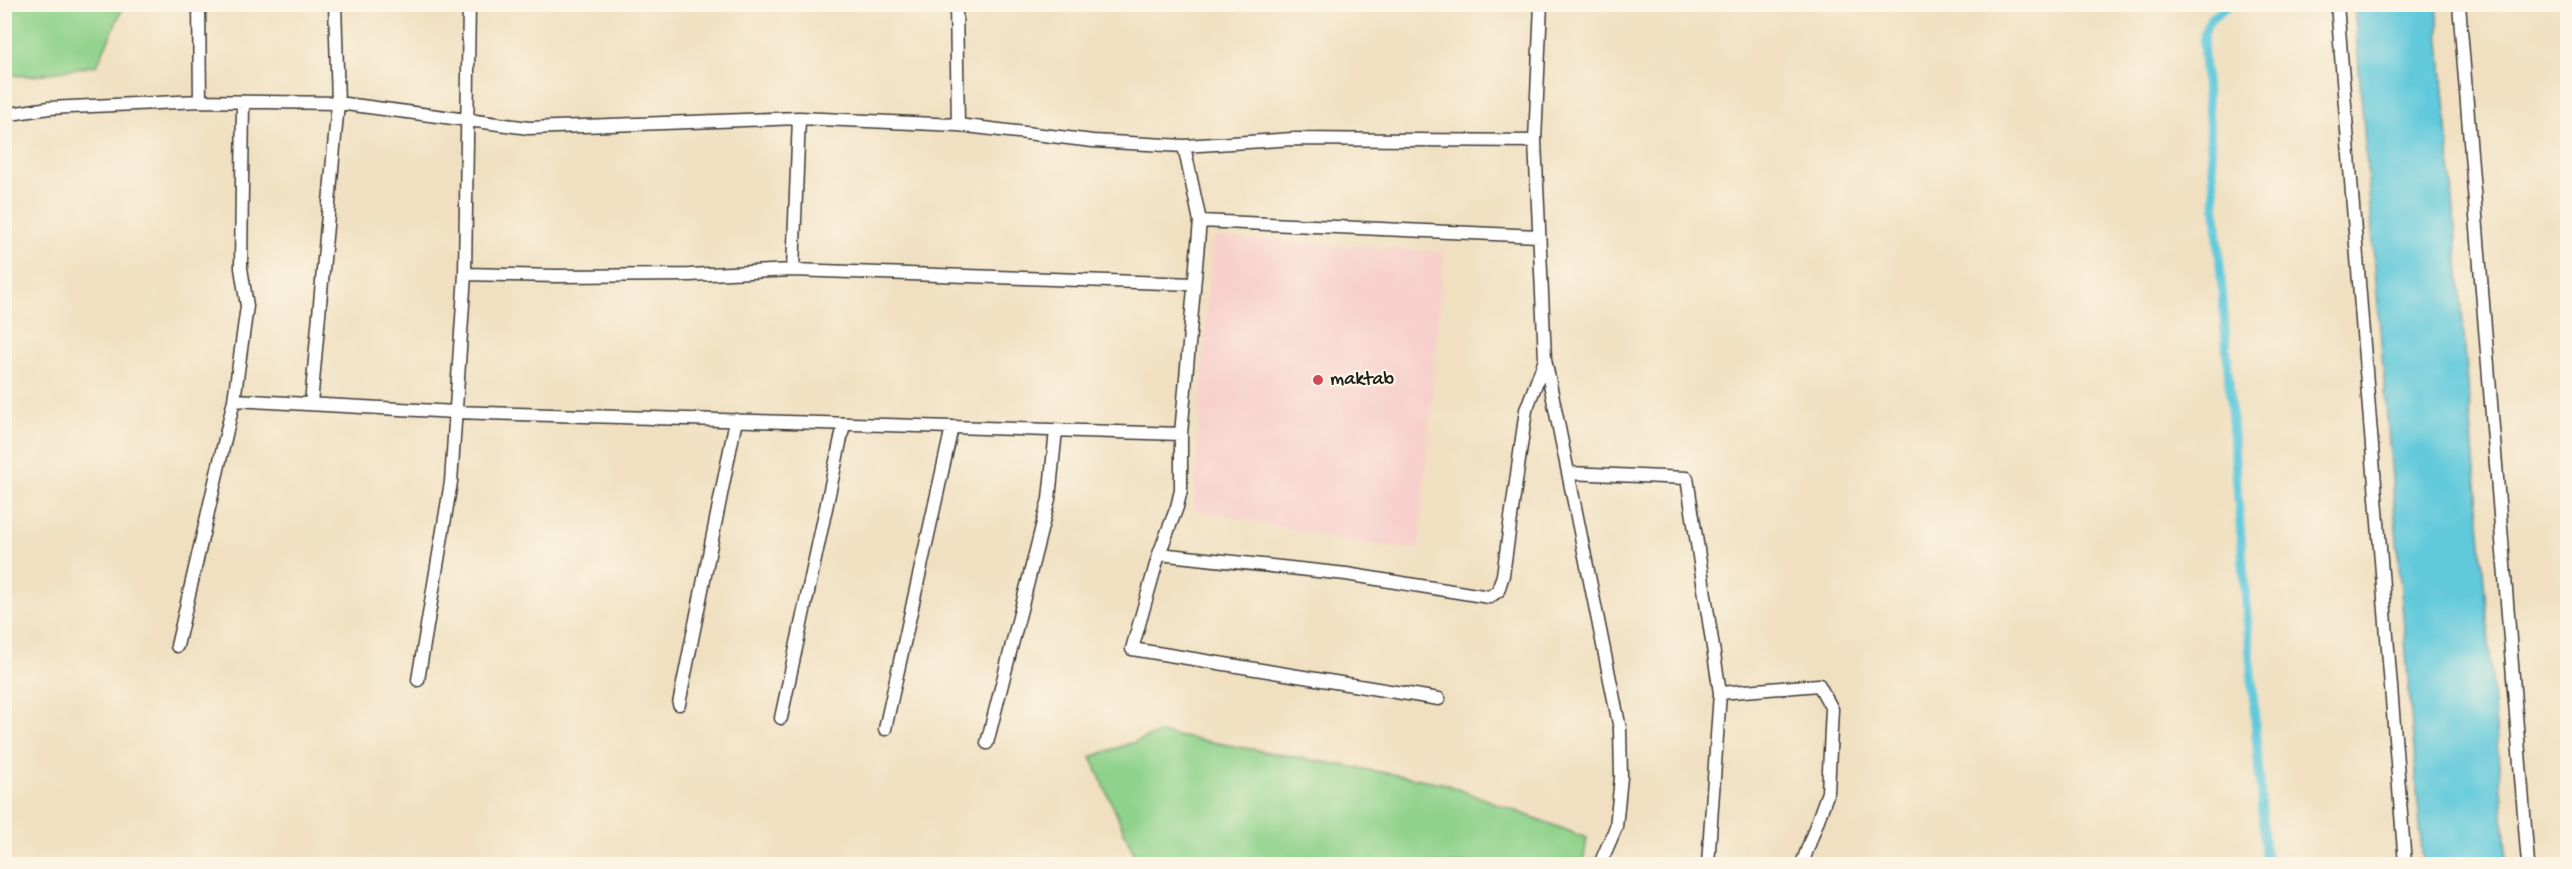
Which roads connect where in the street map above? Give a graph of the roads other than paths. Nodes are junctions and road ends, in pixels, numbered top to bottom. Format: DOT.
graph roads {
  1 [pos="199,4"];
  2 [pos="334,4"];
  3 [pos="469,4"];
  4 [pos="956,4"];
  5 [pos="1541,4"];
  6 [pos="2337,4"];
  7 [pos="2459,4"];
  8 [pos="200,101"];
  9 [pos="243,102"];
  10 [pos="338,103"];
  11 [pos="4,115"];
  12 [pos="799,118"];
  13 [pos="469,119"];
  14 [pos="958,124"];
  15 [pos="1535,141"];
  16 [pos="1184,146"];
  17 [pos="1200,221"];
  18 [pos="1538,236"];
  19 [pos="793,270"];
  20 [pos="465,274"];
  21 [pos="1194,285"];
  22 [pos="1545,359"];
  23 [pos="234,400"];
  24 [pos="311,404"];
  25 [pos="455,412"];
  26 [pos="736,420"];
  27 [pos="844,424"];
  28 [pos="952,427"];
  29 [pos="1056,430"];
  30 [pos="1181,434"];
  31 [pos="1568,473"];
  32 [pos="1159,554"];
  33 [pos="177,646"];
  34 [pos="418,680"];
  35 [pos="1720,693"];
  36 [pos="1439,699"];
  37 [pos="678,704"];
  38 [pos="781,718"];
  39 [pos="885,729"];
  40 [pos="987,743"];
  41 [pos="1600,864"];
  42 [pos="1708,864"];
  43 [pos="1802,864"];
  44 [pos="2405,864"];
  45 [pos="2528,864"];
  1 -- 8 [label="street"];
  2 -- 10 [label="street"];
  3 -- 13 [label="street"];
  4 -- 14 [label="street"];
  5 -- 15 [label="street"];
  6 -- 44 [label="street"];
  7 -- 45 [label="street"];
  8 -- 9 [label="street"];
  8 -- 11 [label="street"];
  9 -- 10 [label="street"];
  9 -- 23 [label="street"];
  10 -- 13 [label="street"];
  10 -- 24 [label="street"];
  12 -- 13 [label="street"];
  12 -- 14 [label="street"];
  12 -- 19 [label="street"];
  13 -- 20 [label="street"];
  14 -- 16 [label="street"];
  15 -- 16 [label="street"];
  15 -- 18 [label="street"];
  16 -- 17 [label="street"];
  17 -- 18 [label="street"];
  17 -- 21 [label="street"];
  18 -- 22 [label="street"];
  19 -- 20 [label="street"];
  19 -- 21 [label="street"];
  20 -- 25 [label="street"];
  21 -- 30 [label="street"];
  22 -- 31 [label="street"];
  22 -- 32 [label="street"];
  23 -- 24 [label="street"];
  23 -- 33 [label="street"];
  24 -- 25 [label="street"];
  25 -- 26 [label="street"];
  25 -- 34 [label="street"];
  26 -- 27 [label="street"];
  26 -- 37 [label="street"];
  27 -- 28 [label="street"];
  27 -- 38 [label="street"];
  28 -- 29 [label="street"];
  28 -- 39 [label="street"];
  29 -- 30 [label="street"];
  29 -- 40 [label="street"];
  30 -- 32 [label="street"];
  31 -- 35 [label="street"];
  31 -- 41 [label="street"];
  32 -- 36 [label="street"];
  35 -- 42 [label="street"];
  35 -- 43 [label="street"];
}
